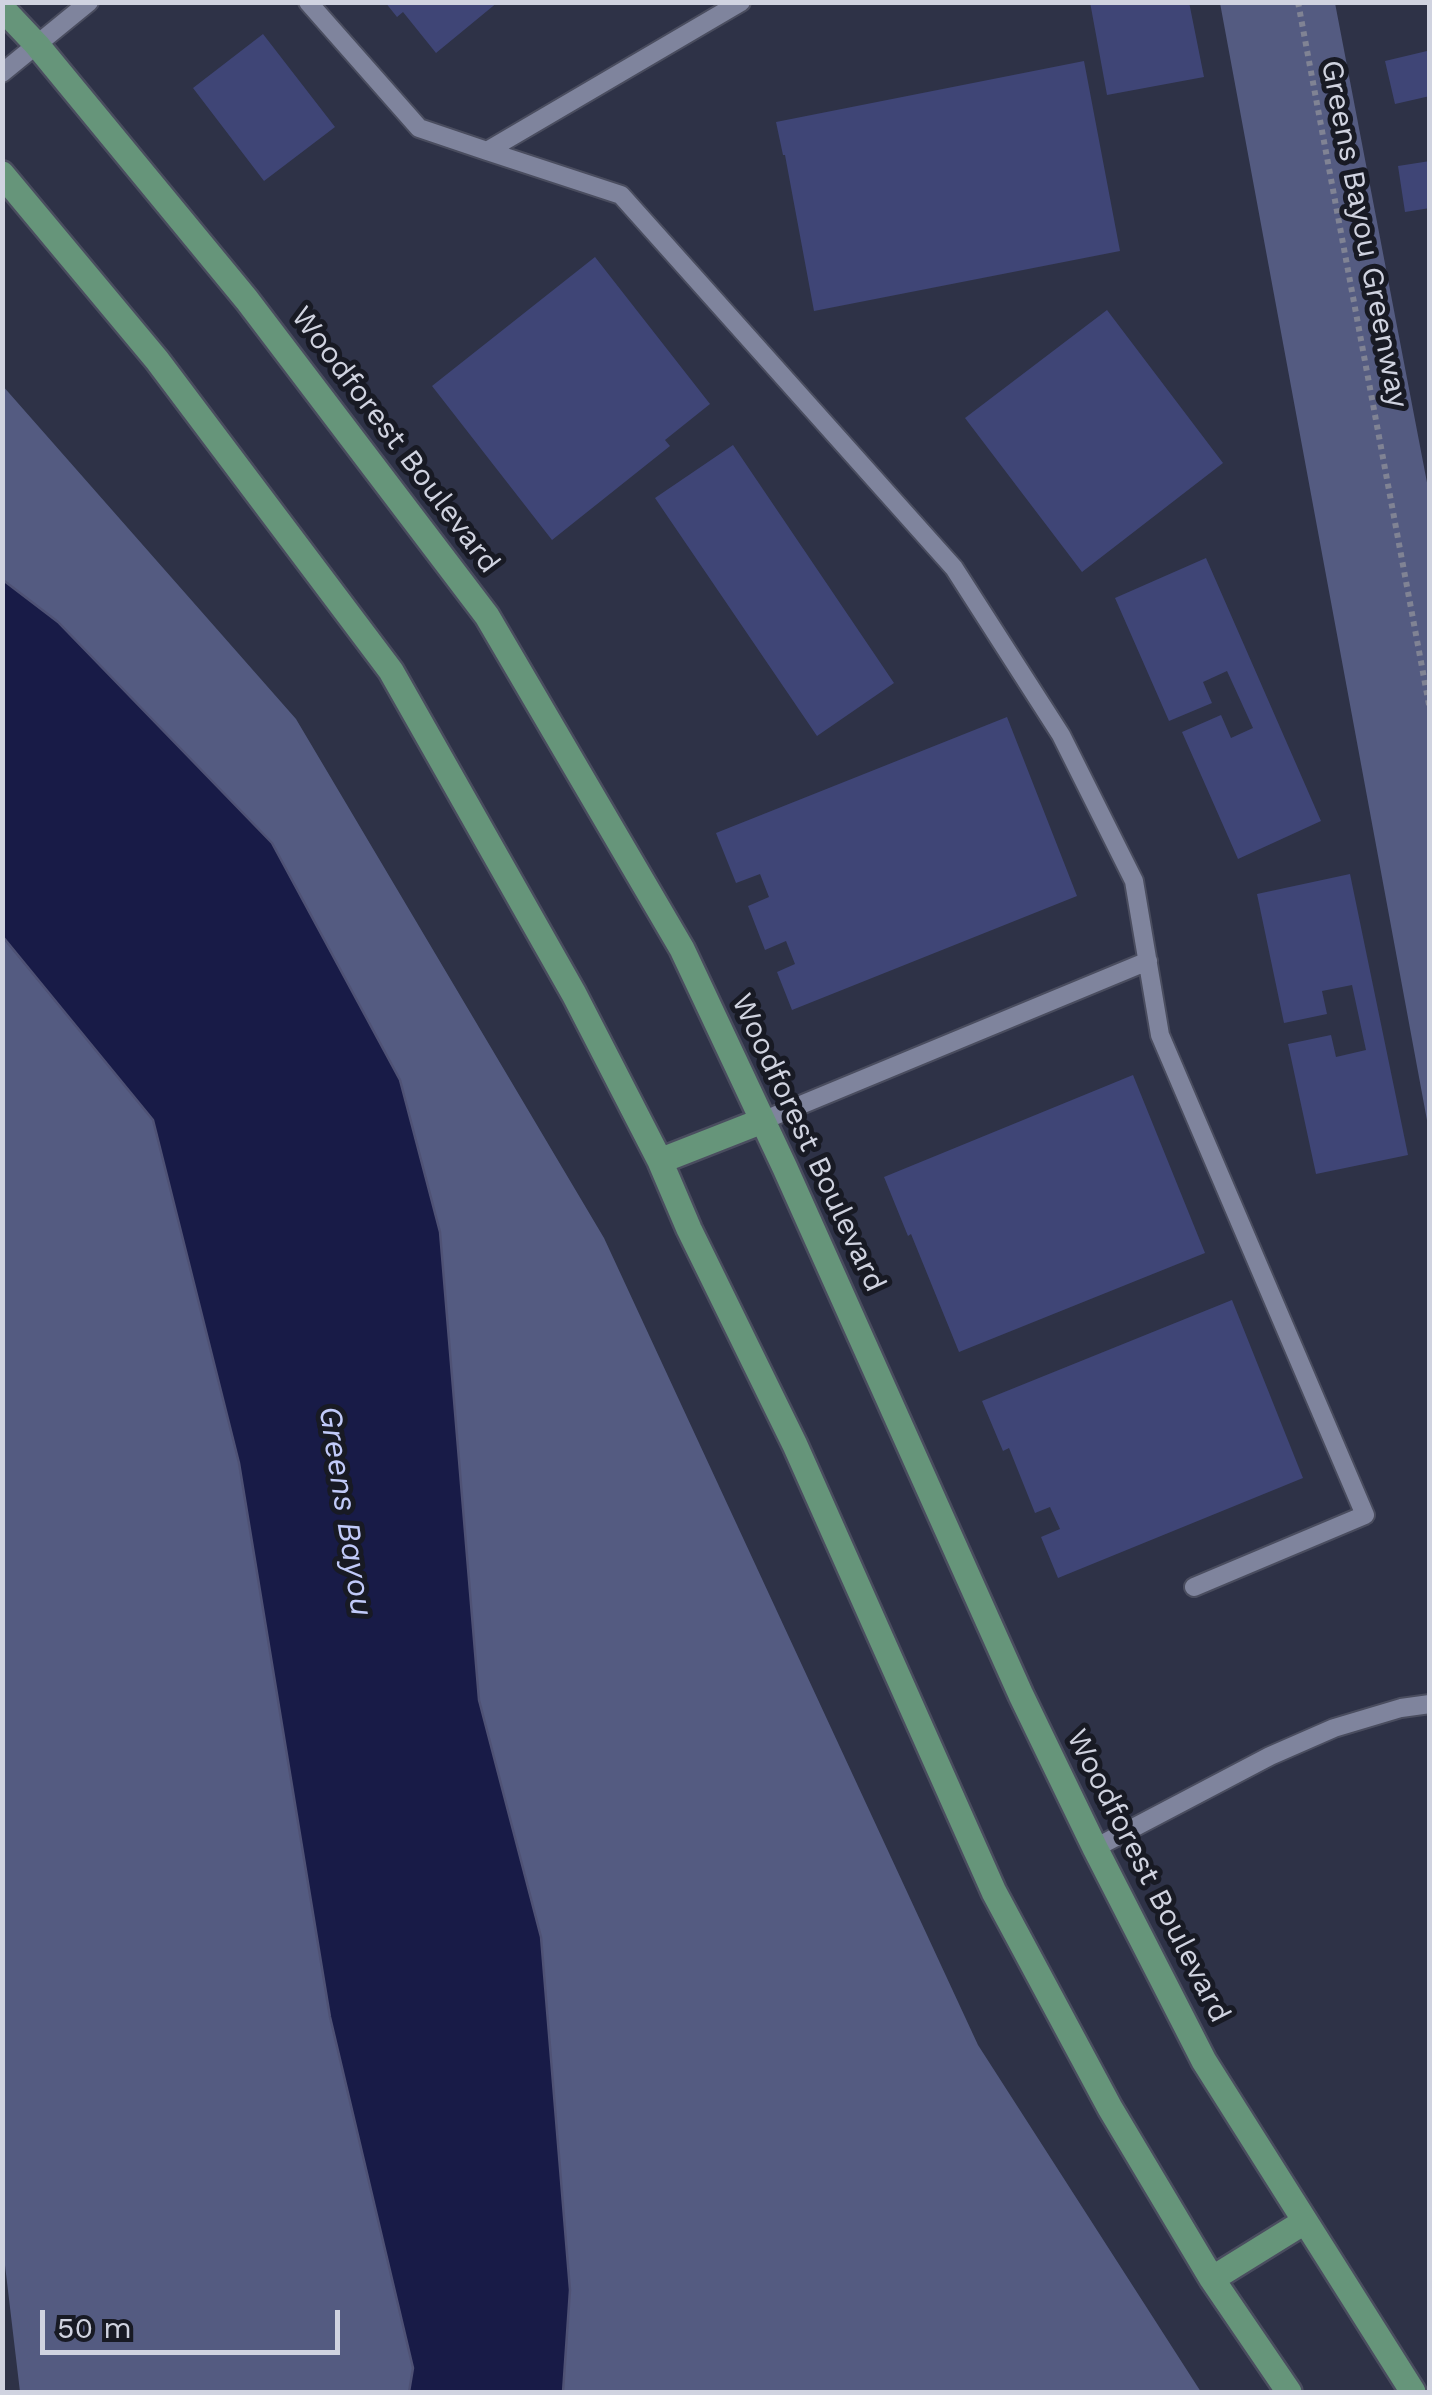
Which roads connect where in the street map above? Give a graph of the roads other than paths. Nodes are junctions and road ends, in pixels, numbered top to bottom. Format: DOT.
graph roads {
  1 [pos="90,2"];
  2 [pos="308,2"];
  3 [pos="741,2"];
  4 [pos="2,8"];
  5 [pos="37,45"];
  6 [pos="2,72"];
  7 [pos="486,151"];
  8 [pos="2,174"];
  9 [pos="1148,961"];
  10 [pos="762,1121"];
  11 [pos="660,1161"];
  12 [pos="1194,1587"];
  13 [pos="1430,1704"];
  14 [pos="1095,1848"];
  15 [pos="1304,2222"];
  16 [pos="1212,2279"];
  17 [pos="1289,2392"];
  18 [pos="1413,2392"];
  1 -- 5 [label="street"];
  2 -- 7 [label="street"];
  3 -- 7 [label="street"];
  4 -- 5 [label="main road, Woodforest Boulevard"];
  5 -- 6 [label="street"];
  5 -- 10 [label="main road, Woodforest Boulevard"];
  7 -- 9 [label="street"];
  8 -- 11 [label="main road"];
  9 -- 10 [label="street"];
  9 -- 12 [label="street"];
  10 -- 11 [label="main road"];
  10 -- 14 [label="main road, Woodforest Boulevard"];
  11 -- 16 [label="main road"];
  13 -- 14 [label="street"];
  14 -- 15 [label="main road, Woodforest Boulevard"];
  15 -- 16 [label="main road"];
  15 -- 18 [label="main road, Woodforest Boulevard"];
  16 -- 17 [label="main road"];
}
